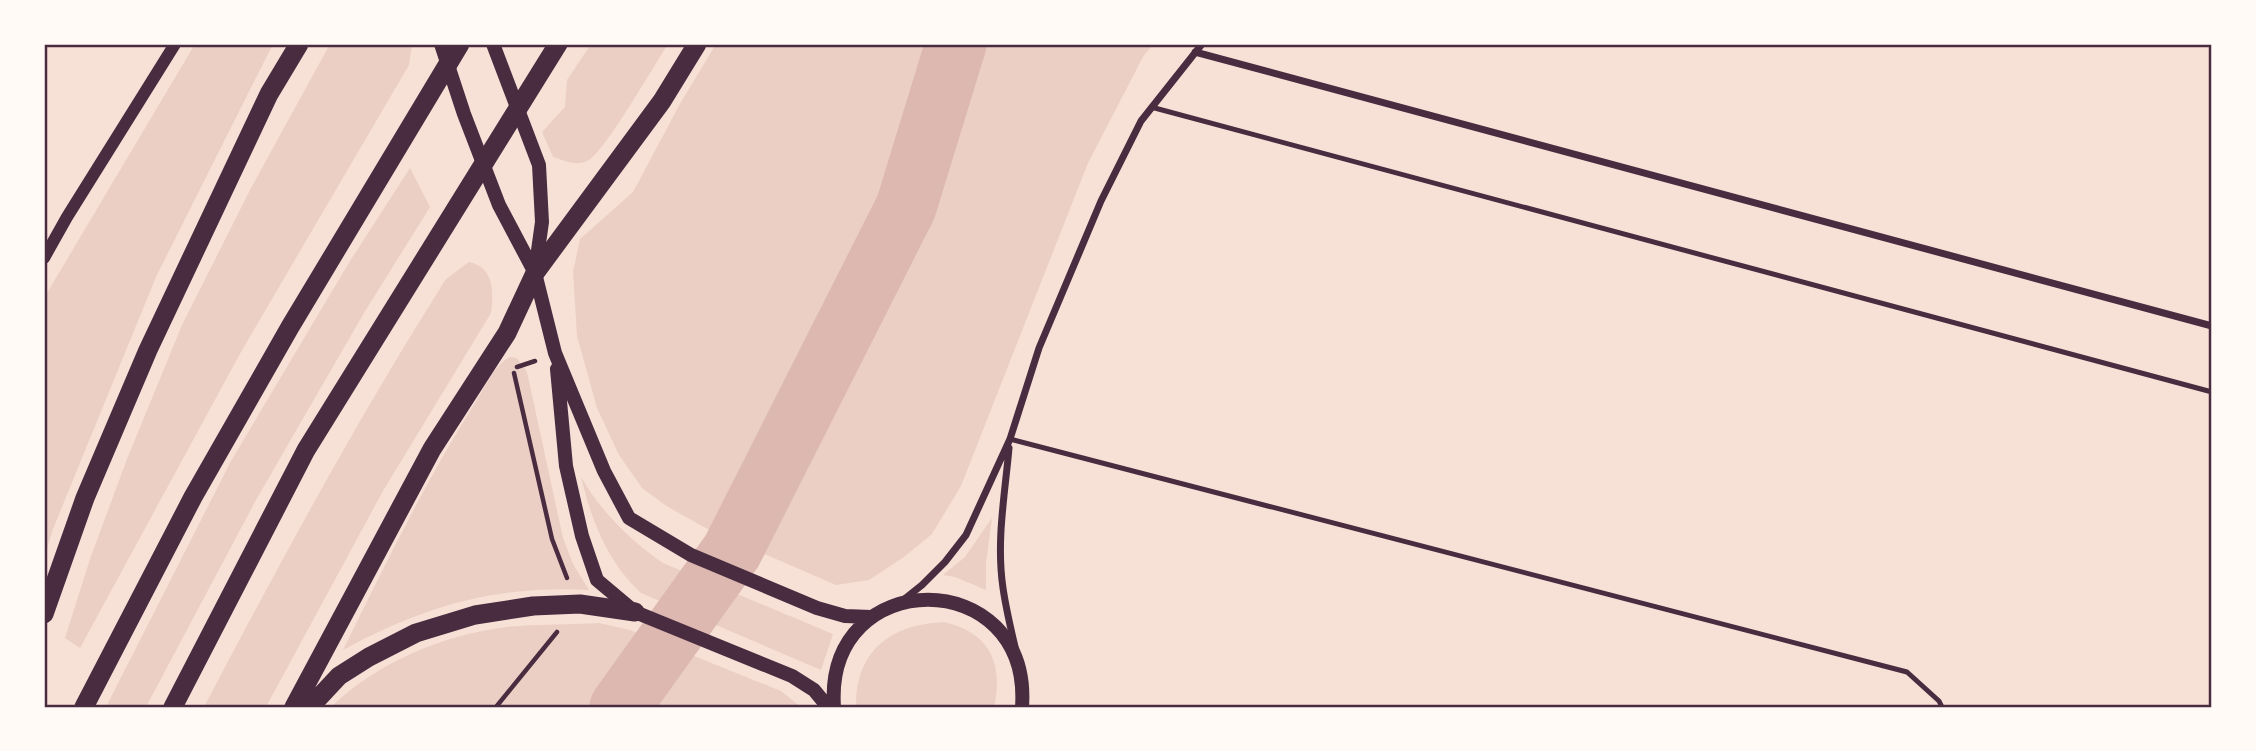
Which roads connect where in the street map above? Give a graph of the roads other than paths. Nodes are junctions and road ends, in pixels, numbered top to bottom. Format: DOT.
graph roads {
  1 [pos="175,44"];
  2 [pos="299,44"];
  3 [pos="441,44"];
  4 [pos="460,44"];
  5 [pos="493,44"];
  6 [pos="558,44"];
  7 [pos="696,44"];
  8 [pos="1202,44"];
  9 [pos="1195,52"];
  10 [pos="1151,107"];
  11 [pos="44,258"];
  12 [pos="535,273"];
  13 [pos="2212,326"];
  14 [pos="555,353"];
  15 [pos="2212,392"];
  16 [pos="1010,439"];
  17 [pos="898,603"];
  18 [pos="635,612"];
  19 [pos="44,614"];
  20 [pos="870,617"];
  21 [pos="1017,659"];
  22 [pos="84,707"];
  23 [pos="173,707"];
  24 [pos="294,707"];
  25 [pos="310,707"];
  26 [pos="828,707"];
  27 [pos="834,707"];
  28 [pos="1022,707"];
  29 [pos="1942,707"];
  1 -- 11 [label="street"];
  2 -- 19 [label="highway"];
  3 -- 12 [label="main road"];
  4 -- 22 [label="highway"];
  5 -- 12 [label="main road"];
  6 -- 23 [label="highway"];
  7 -- 12 [label="highway"];
  8 -- 9 [label="street"];
  9 -- 10 [label="street"];
  9 -- 13 [label="street"];
  10 -- 15 [label="lane"];
  10 -- 16 [label="street"];
  12 -- 14 [label="main road"];
  12 -- 24 [label="highway"];
  14 -- 18 [label="main road"];
  14 -- 20 [label="main road"];
  16 -- 17 [label="street"];
  16 -- 21 [label="street"];
  16 -- 29 [label="lane"];
  17 -- 20 [label="main road"];
  17 -- 21 [label="main road"];
  18 -- 25 [label="highway"];
  18 -- 26 [label="main road"];
  20 -- 27 [label="main road"];
  21 -- 28 [label="main road"];
}
